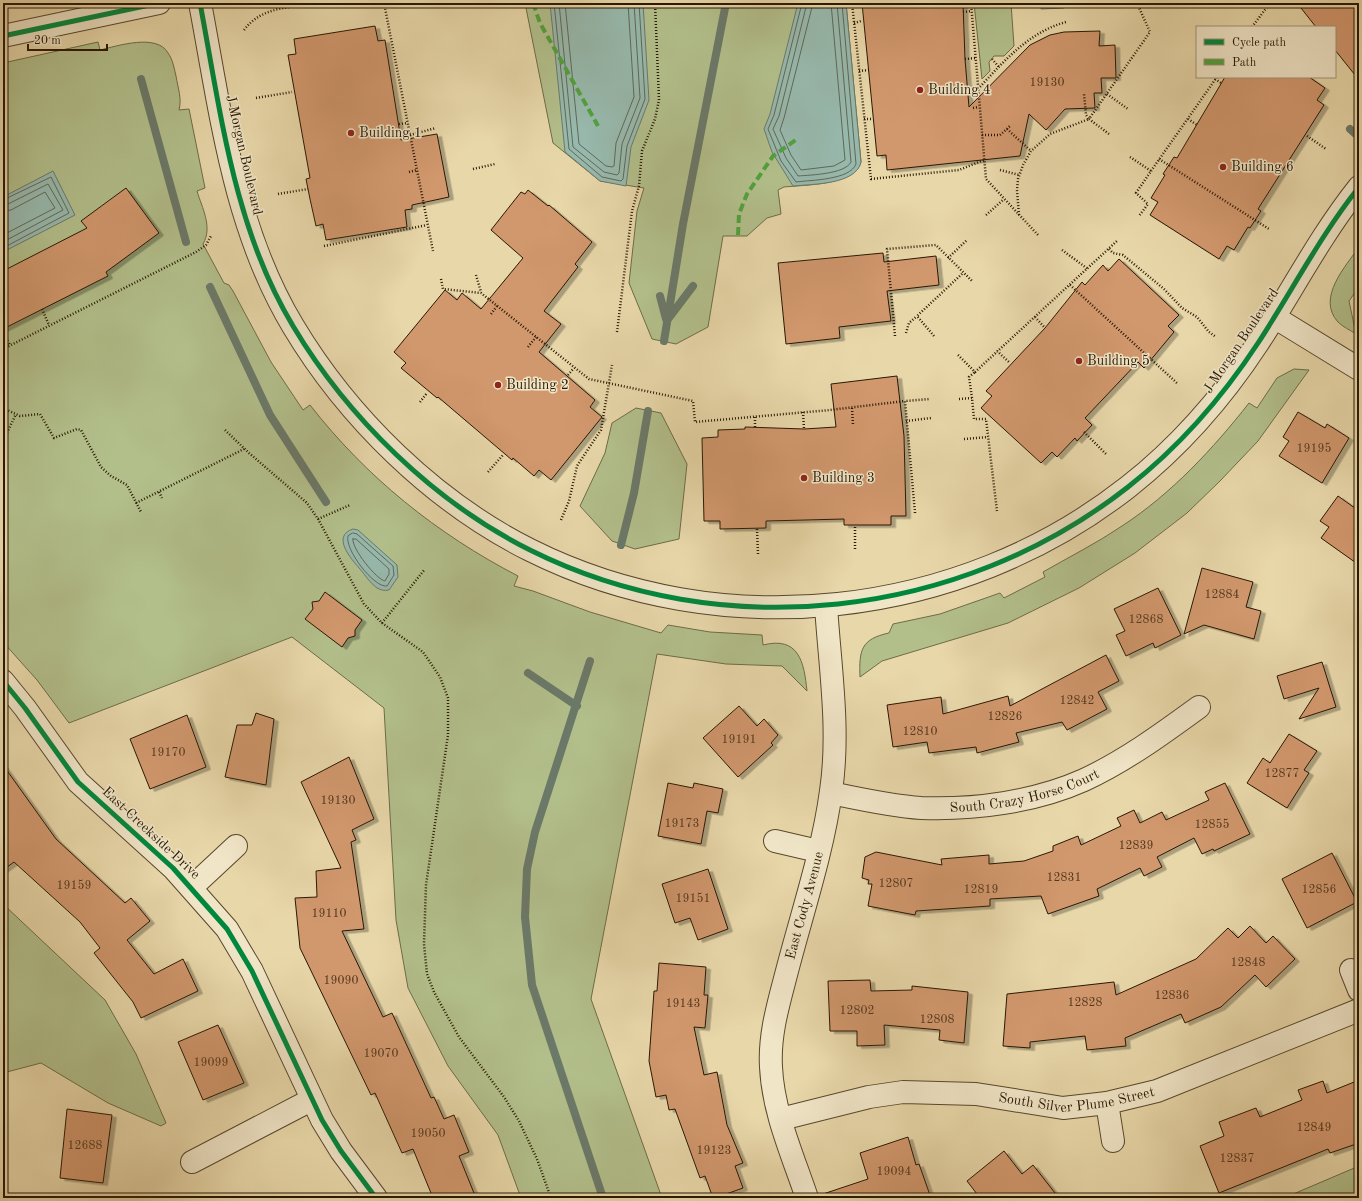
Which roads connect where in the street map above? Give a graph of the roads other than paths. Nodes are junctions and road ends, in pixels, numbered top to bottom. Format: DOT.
graph roads {
  1 [pos="159,3"];
  2 [pos="200,3"];
  3 [pos="3,36"];
  4 [pos="1359,187"];
  5 [pos="1274,317"];
  6 [pos="1359,369"];
  7 [pos="826,606"];
  8 [pos="3,681"];
  9 [pos="1199,708"];
  10 [pos="831,792"];
  11 [pos="776,841"];
  12 [pos="236,846"];
  13 [pos="818,851"];
  14 [pos="192,887"];
  15 [pos="1351,970"];
  16 [pos="1359,990"];
  17 [pos="1359,1010"];
  18 [pos="311,1100"];
  19 [pos="1107,1103"];
  20 [pos="781,1119"];
  21 [pos="1113,1141"];
  22 [pos="192,1162"];
  23 [pos="376,1198"];
  24 [pos="807,1198"];
  1 -- 3 [label="street"];
  2 -- 7 [label="street, J Morgan Boulevard"];
  4 -- 5 [label="street, J Morgan Boulevard"];
  5 -- 6 [label="street"];
  5 -- 7 [label="street, J Morgan Boulevard"];
  7 -- 10 [label="street, East Cody Avenue"];
  8 -- 14 [label="street, East Creekside Drive"];
  9 -- 10 [label="street, South Crazy Horse Court"];
  10 -- 13 [label="street, East Cody Avenue"];
  11 -- 13 [label="street"];
  12 -- 14 [label="street, East Creekside Drive"];
  13 -- 20 [label="street, East Cody Avenue"];
  14 -- 18 [label="street, East Creekside Drive"];
  15 -- 16 [label="street"];
  17 -- 19 [label="street, South Silver Plume Street"];
  18 -- 22 [label="street"];
  18 -- 23 [label="street, East Creekside Drive"];
  19 -- 20 [label="street, South Silver Plume Street"];
  19 -- 21 [label="street"];
  20 -- 24 [label="street, East Cody Avenue"];
}
